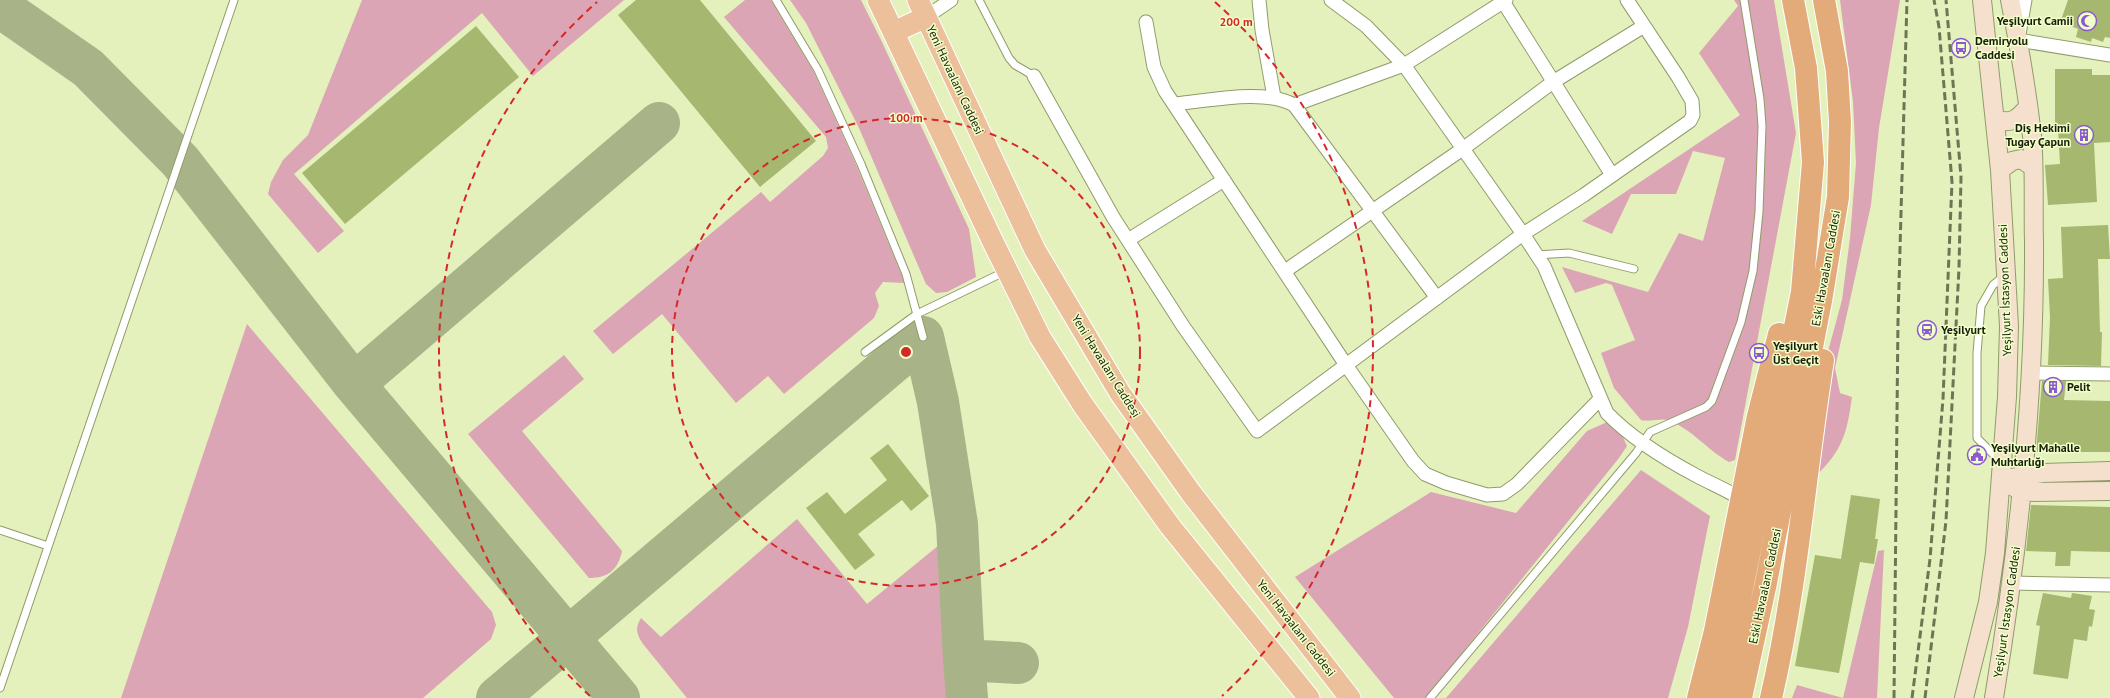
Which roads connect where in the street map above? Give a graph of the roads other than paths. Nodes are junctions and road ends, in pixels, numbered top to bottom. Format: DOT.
graph roads {
  1 [pos="234,0"];
  2 [pos="776,0"];
  3 [pos="878,0"];
  4 [pos="951,0"];
  5 [pos="978,0"];
  6 [pos="1259,0"];
  7 [pos="1331,0"];
  8 [pos="1627,0"];
  9 [pos="1744,0"];
  10 [pos="1793,0"];
  11 [pos="1824,0"];
  12 [pos="1982,0"];
  13 [pos="2010,0"];
  14 [pos="2025,0"];
  15 [pos="1503,1"];
  16 [pos="922,8"];
  17 [pos="1146,22"];
  18 [pos="1644,26"];
  19 [pos="894,32"];
  20 [pos="2018,40"];
  21 [pos="2110,55"];
  22 [pos="1404,65"];
  23 [pos="1034,76"];
  24 [pos="1552,82"];
  25 [pos="1274,97"];
  26 [pos="1174,104"];
  27 [pos="1294,104"];
  28 [pos="2028,107"];
  29 [pos="1995,119"];
  30 [pos="1464,148"];
  31 [pos="2033,167"];
  32 [pos="2000,170"];
  33 [pos="1612,175"];
  34 [pos="1224,180"];
  35 [pos="1838,196"];
  36 [pos="1810,209"];
  37 [pos="1372,211"];
  38 [pos="1523,234"];
  39 [pos="1128,240"];
  40 [pos="1536,255"];
  41 [pos="1634,269"];
  42 [pos="1007,271"];
  43 [pos="1285,271"];
  44 [pos="2006,275"];
  45 [pos="1437,298"];
  46 [pos="917,314"];
  47 [pos="923,337"];
  48 [pos="865,352"];
  49 [pos="1346,365"];
  50 [pos="2031,373"];
  51 [pos="2110,374"];
  52 [pos="1600,399"];
  53 [pos="1643,443"];
  54 [pos="2001,471"];
  55 [pos="2110,471"];
  56 [pos="2023,484"];
  57 [pos="2110,491"];
  58 [pos="1741,499"];
  59 [pos="0,530"];
  60 [pos="48,546"];
  61 [pos="2012,583"];
  62 [pos="2110,585"];
  63 [pos="0,688"];
  64 [pos="1309,698"];
  65 [pos="1350,698"];
  66 [pos="1430,698"];
  67 [pos="1698,698"];
  68 [pos="1720,698"];
  69 [pos="1741,698"];
  70 [pos="1771,698"];
  71 [pos="1964,698"];
  72 [pos="1994,698"];
  1 -- 60 [label="lane"];
  2 -- 46 [label="lane"];
  3 -- 19 [label="main road"];
  4 -- 16 [label="street"];
  5 -- 23 [label="lane"];
  6 -- 25 [label="street"];
  7 -- 22 [label="street"];
  8 -- 18 [label="street"];
  9 -- 53 [label="lane"];
  10 -- 36 [label="highway, Eski Havaalanı Caddesi"];
  11 -- 35 [label="highway, Eski Havaalanı Caddesi"];
  12 -- 29 [label="main road, Yeşilyurt İstasyon Caddesi"];
  13 -- 20 [label="main road, Yeşilyurt İstasyon Caddesi"];
  14 -- 20 [label="street"];
  15 -- 22 [label="street"];
  15 -- 24 [label="street"];
  16 -- 19 [label="main road"];
  16 -- 65 [label="main road, Yeni Havaalanı Caddesi"];
  17 -- 26 [label="street"];
  18 -- 24 [label="street"];
  18 -- 33 [label="street"];
  19 -- 42 [label="main road"];
  20 -- 21 [label="street"];
  20 -- 28 [label="main road, Yeşilyurt İstasyon Caddesi"];
  22 -- 27 [label="street"];
  22 -- 30 [label="street"];
  23 -- 39 [label="street"];
  24 -- 30 [label="street"];
  24 -- 33 [label="street"];
  25 -- 26 [label="street"];
  25 -- 27 [label="street"];
  26 -- 34 [label="street"];
  27 -- 37 [label="street"];
  28 -- 29 [label="main road"];
  28 -- 31 [label="main road, Yeşilyurt İstasyon Caddesi"];
  29 -- 32 [label="main road, Yeşilyurt İstasyon Caddesi"];
  30 -- 37 [label="street"];
  30 -- 38 [label="street"];
  31 -- 32 [label="main road"];
  31 -- 50 [label="main road, Yeşilyurt İstasyon Caddesi"];
  32 -- 44 [label="main road, Yeşilyurt İstasyon Caddesi"];
  33 -- 38 [label="street"];
  34 -- 39 [label="street"];
  34 -- 43 [label="street"];
  35 -- 69 [label="highway, Eski Havaalanı Caddesi"];
  35 -- 70 [label="highway"];
  36 -- 58 [label="highway"];
  36 -- 68 [label="highway, Eski Havaalanı Caddesi"];
  37 -- 43 [label="street"];
  37 -- 45 [label="street"];
  38 -- 40 [label="street"];
  38 -- 45 [label="street"];
  39 -- 49 [label="street"];
  40 -- 41 [label="lane"];
  40 -- 52 [label="street"];
  42 -- 46 [label="lane"];
  42 -- 64 [label="main road"];
  43 -- 49 [label="street"];
  44 -- 54 [label="main road, Yeşilyurt İstasyon Caddesi"];
  44 -- 54 [label="lane"];
  45 -- 49 [label="street"];
  46 -- 47 [label="lane"];
  46 -- 48 [label="lane"];
  49 -- 52 [label="street"];
  50 -- 51 [label="street"];
  50 -- 56 [label="main road, Yeşilyurt İstasyon Caddesi"];
  52 -- 53 [label="street"];
  53 -- 58 [label="street"];
  53 -- 66 [label="lane"];
  54 -- 56 [label="main road"];
  54 -- 71 [label="main road, Yeşilyurt İstasyon Caddesi"];
  55 -- 56 [label="main road"];
  56 -- 57 [label="main road"];
  56 -- 61 [label="main road, Yeşilyurt İstasyon Caddesi"];
  58 -- 67 [label="highway"];
  59 -- 60 [label="lane"];
  60 -- 63 [label="lane"];
  61 -- 62 [label="street"];
  61 -- 72 [label="main road, Yeşilyurt İstasyon Caddesi"];
}
